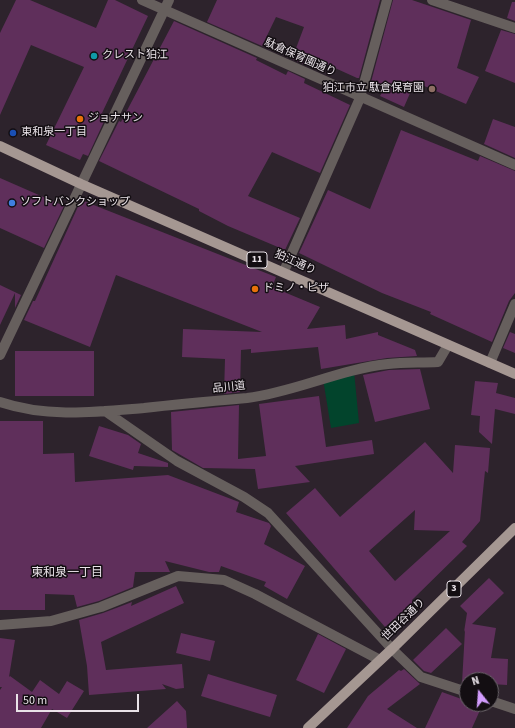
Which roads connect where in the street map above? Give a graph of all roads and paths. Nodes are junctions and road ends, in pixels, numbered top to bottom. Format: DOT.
graph roads {
  1 [pos="142,0"];
  2 [pos="169,0"];
  3 [pos="387,0"];
  4 [pos="432,0"];
  5 [pos="165,10"];
  6 [pos="515,28"];
  7 [pos="360,98"];
  8 [pos="0,146"];
  9 [pos="515,165"];
  10 [pos="81,184"];
  11 [pos="284,271"];
  12 [pos="515,304"];
  13 [pos="448,345"];
  14 [pos="0,355"];
  15 [pos="490,363"];
  16 [pos="515,374"];
  17 [pos="0,402"];
  18 [pos="105,411"];
  19 [pos="515,528"];
  20 [pos="0,625"];
  21 [pos="392,649"];
  22 [pos="380,660"];
  23 [pos="459,689"];
  24 [pos="499,704"];
  25 [pos="515,709"];
  26 [pos="308,728"];
  1 -- 5 [label="street, 駄倉保育園通り"];
  2 -- 5 [label="street"];
  3 -- 7 [label="street"];
  4 -- 6 [label="street"];
  5 -- 7 [label="street, 駄倉保育園通り"];
  5 -- 10 [label="street"];
  7 -- 9 [label="street, 駄倉保育園通り"];
  7 -- 11 [label="street"];
  8 -- 10 [label="main road, 狛江通り / 11"];
  10 -- 11 [label="main road, 狛江通り / 11"];
  10 -- 14 [label="street"];
  11 -- 13 [label="main road, 狛江通り / 11"];
  12 -- 15 [label="street"];
  13 -- 15 [label="main road, 狛江通り / 11"];
  13 -- 18 [label="street, 品川道"];
  15 -- 16 [label="main road, 狛江通り / 11"];
  17 -- 18 [label="street, 品川道"];
  18 -- 21 [label="street"];
  19 -- 21 [label="main road, 世田谷通り / 3"];
  20 -- 22 [label="street"];
  21 -- 22 [label="main road, 世田谷通り / 3"];
  21 -- 23 [label="street"];
  22 -- 26 [label="main road, 世田谷通り / 3"];
  24 -- 25 [label="street"];
}
